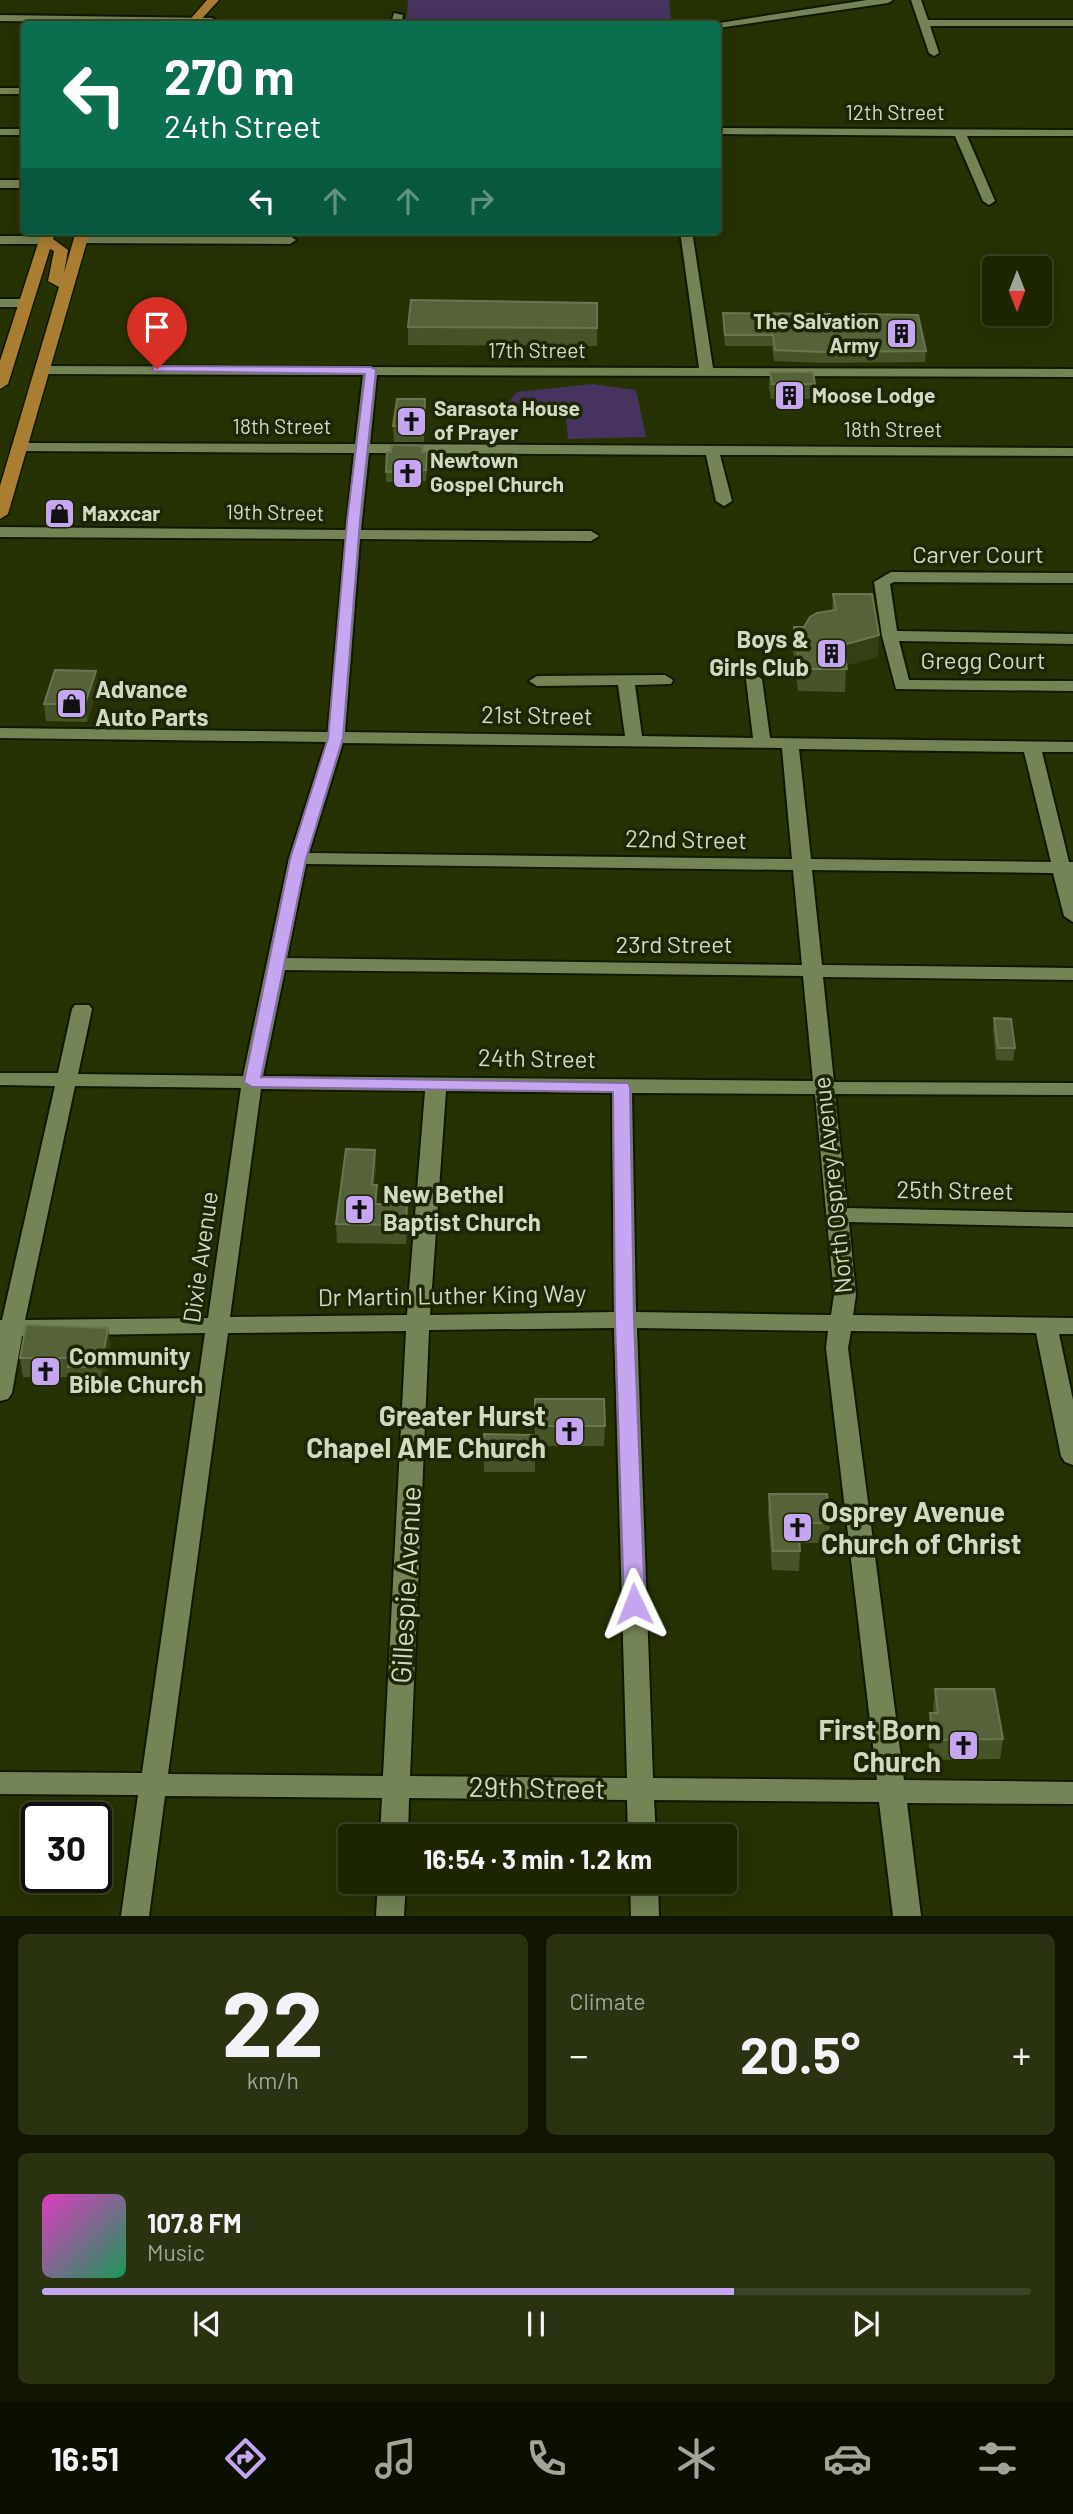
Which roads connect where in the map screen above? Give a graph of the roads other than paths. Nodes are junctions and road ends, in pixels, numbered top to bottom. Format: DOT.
graph roads {
  1 [pos="213,0"];
  2 [pos="888,0"];
  3 [pos="916,0"];
  4 [pos="222,10"];
  5 [pos="0,18"];
  6 [pos="192,21"];
  7 [pos="202,21"];
  8 [pos="204,21"];
  9 [pos="924,23"];
  10 [pos="1073,23"];
  11 [pos="721,25"];
  12 [pos="934,53"];
  13 [pos="0,91"];
  14 [pos="21,91"];
  15 [pos="721,131"];
  16 [pos="0,132"];
  17 [pos="21,132"];
  18 [pos="959,132"];
  19 [pos="1073,132"];
  20 [pos="0,184"];
  21 [pos="21,184"];
  22 [pos="989,201"];
  23 [pos="77,235"];
  24 [pos="687,235"];
  25 [pos="48,236"];
  26 [pos="0,240"];
  27 [pos="290,240"];
  28 [pos="67,285"];
  29 [pos="0,303"];
  30 [pos="26,303"];
  31 [pos="371,370"];
  32 [pos="16,372"];
  33 [pos="707,372"];
  34 [pos="1073,373"];
  35 [pos="19,447"];
  36 [pos="361,448"];
  37 [pos="712,450"];
  38 [pos="1073,452"];
  39 [pos="724,501"];
  40 [pos="0,514"];
  41 [pos="0,532"];
  42 [pos="355,535"];
  43 [pos="592,536"];
  44 [pos="1073,578"];
  45 [pos="890,636"];
  46 [pos="1073,639"];
  47 [pos="754,678"];
  48 [pos="665,680"];
  49 [pos="537,681"];
  50 [pos="626,681"];
  51 [pos="1073,686"];
  52 [pos="0,733"];
  53 [pos="335,738"];
  54 [pos="634,741"];
  55 [pos="762,744"];
  56 [pos="790,745"];
  57 [pos="1032,747"];
  58 [pos="1073,747"];
  59 [pos="298,859"];
  60 [pos="802,866"];
  61 [pos="1067,868"];
  62 [pos="1073,916"];
  63 [pos="275,964"];
  64 [pos="813,970"];
  65 [pos="1073,974"];
  66 [pos="82,1009"];
  67 [pos="0,1079"];
  68 [pos="65,1080"];
  69 [pos="252,1082"];
  70 [pos="436,1084"];
  71 [pos="822,1086"];
  72 [pos="622,1087"];
  73 [pos="1073,1089"];
  74 [pos="837,1215"];
  75 [pos="1073,1220"];
  76 [pos="418,1321"];
  77 [pos="625,1321"];
  78 [pos="840,1321"];
  79 [pos="218,1326"];
  80 [pos="1046,1326"];
  81 [pos="1073,1326"];
  82 [pos="6,1328"];
  83 [pos="0,1393"];
  84 [pos="1073,1456"];
  85 [pos="0,1783"];
  86 [pos="152,1784"];
  87 [pos="396,1786"];
  88 [pos="640,1789"];
  89 [pos="892,1791"];
  90 [pos="1073,1793"];
  91 [pos="394,1824"];
  92 [pos="641,1824"];
  93 [pos="391,1894"];
  94 [pos="644,1894"];
  95 [pos="135,1916"];
  96 [pos="390,1916"];
  97 [pos="645,1916"];
  98 [pos="907,1916"];
  1 -- 7 [label="main road"];
  2 -- 11 [label="street"];
  3 -- 9 [label="street"];
  4 -- 8 [label="main road"];
  5 -- 6 [label="street"];
  9 -- 10 [label="street"];
  9 -- 12 [label="street"];
  13 -- 14 [label="street"];
  15 -- 18 [label="street, 12th Street"];
  16 -- 17 [label="street"];
  18 -- 19 [label="street, 12th Street"];
  18 -- 22 [label="street"];
  20 -- 21 [label="street"];
  23 -- 27 [label="street"];
  23 -- 28 [label="main road"];
  24 -- 33 [label="street"];
  25 -- 26 [label="street"];
  25 -- 28 [label="main road"];
  25 -- 30 [label="main road"];
  28 -- 32 [label="main road"];
  29 -- 30 [label="street"];
  30 -- 32 [label="main road"];
  31 -- 32 [label="street, 17th Street"];
  31 -- 33 [label="street, 17th Street"];
  31 -- 36 [label="street"];
  32 -- 35 [label="main road"];
  33 -- 34 [label="street, 17th Street"];
  35 -- 36 [label="street, 18th Street"];
  35 -- 40 [label="main road"];
  36 -- 37 [label="street, 18th Street"];
  36 -- 42 [label="street"];
  37 -- 38 [label="street, 18th Street"];
  37 -- 39 [label="street"];
  41 -- 42 [label="street, 19th Street"];
  42 -- 43 [label="street, 19th Street"];
  42 -- 53 [label="street"];
  44 -- 45 [label="street, Carver Court"];
  45 -- 46 [label="street"];
  45 -- 51 [label="street, Gregg Court"];
  47 -- 55 [label="street"];
  48 -- 50 [label="street"];
  49 -- 50 [label="street"];
  50 -- 54 [label="street"];
  52 -- 53 [label="street, 21st Street"];
  53 -- 54 [label="street, 21st Street"];
  53 -- 59 [label="street, Dixie Avenue"];
  54 -- 55 [label="street, 21st Street"];
  55 -- 56 [label="street, 21st Street"];
  56 -- 57 [label="street, 21st Street"];
  56 -- 60 [label="street, North Osprey Avenue"];
  57 -- 58 [label="street, 21st Street"];
  57 -- 61 [label="street"];
  59 -- 60 [label="street, 22nd Street"];
  59 -- 63 [label="street, Dixie Avenue"];
  60 -- 61 [label="street, 22nd Street"];
  60 -- 64 [label="street, North Osprey Avenue"];
  61 -- 62 [label="street"];
  63 -- 64 [label="street, 23rd Street"];
  63 -- 69 [label="street, Dixie Avenue"];
  64 -- 65 [label="street, 23rd Street"];
  64 -- 71 [label="street, North Osprey Avenue"];
  66 -- 68 [label="street"];
  67 -- 68 [label="street, 24th Street"];
  68 -- 69 [label="street, 24th Street"];
  68 -- 82 [label="street"];
  69 -- 70 [label="street, 24th Street"];
  69 -- 79 [label="street, Dixie Avenue"];
  70 -- 72 [label="street, 24th Street"];
  70 -- 76 [label="street, Gillespie Avenue"];
  71 -- 72 [label="street, 24th Street"];
  71 -- 73 [label="street, 24th Street"];
  71 -- 74 [label="street, North Osprey Avenue"];
  72 -- 77 [label="street"];
  74 -- 75 [label="street, 25th Street"];
  74 -- 78 [label="street, North Osprey Avenue"];
  76 -- 77 [label="street, Dr Martin Luther King Way"];
  76 -- 79 [label="street, Dr Martin Luther King Way"];
  76 -- 87 [label="street, Gillespie Avenue"];
  77 -- 78 [label="street, Dr Martin Luther King Way"];
  77 -- 88 [label="street"];
  78 -- 80 [label="street, Dr Martin Luther King Way"];
  78 -- 89 [label="street, North Osprey Avenue"];
  79 -- 82 [label="street, Dr Martin Luther King Way"];
  79 -- 86 [label="street, Dixie Avenue"];
  80 -- 81 [label="street, Dr Martin Luther King Way"];
  80 -- 84 [label="street"];
  82 -- 83 [label="street"];
  85 -- 86 [label="street, 29th Street"];
  86 -- 87 [label="street, 29th Street"];
  86 -- 95 [label="street, Dixie Avenue"];
  87 -- 88 [label="street, 29th Street"];
  87 -- 91 [label="street, Gillespie Avenue"];
  88 -- 89 [label="street, 29th Street"];
  88 -- 92 [label="street"];
  89 -- 90 [label="street, 29th Street"];
  89 -- 98 [label="street, North Osprey Avenue"];
  93 -- 96 [label="street"];
  94 -- 97 [label="street"];
}
